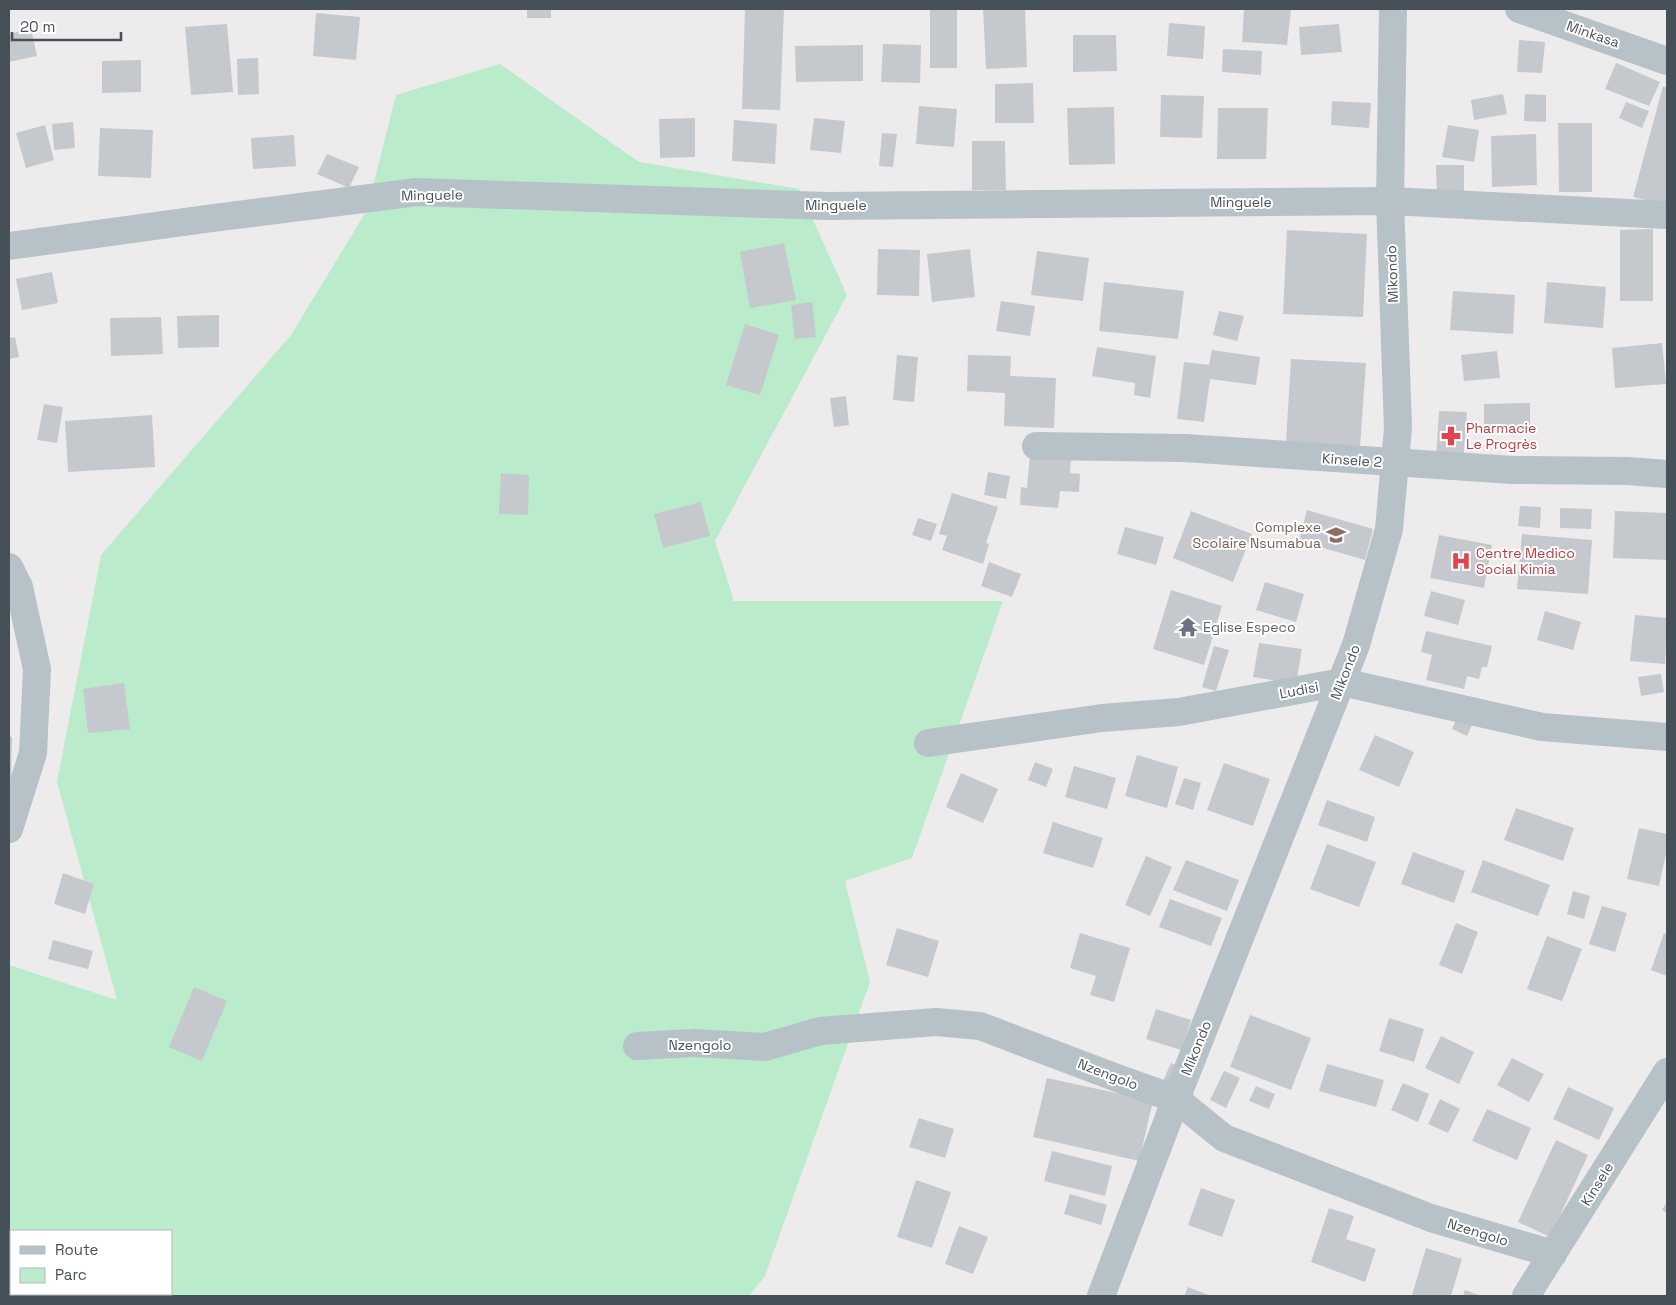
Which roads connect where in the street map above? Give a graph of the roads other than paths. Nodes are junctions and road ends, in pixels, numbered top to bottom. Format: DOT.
graph roads {
  1 [pos="1393,9"];
  2 [pos="1519,9"];
  3 [pos="1667,61"];
  4 [pos="1390,202"];
  5 [pos="1667,215"];
  6 [pos="9,246"];
  7 [pos="1036,446"];
  8 [pos="1396,463"];
  9 [pos="1667,474"];
  10 [pos="9,567"];
  11 [pos="1342,682"];
  12 [pos="1667,737"];
  13 [pos="928,743"];
  14 [pos="9,829"];
  15 [pos="637,1046"];
  16 [pos="1667,1072"];
  17 [pos="1176,1099"];
  18 [pos="1553,1254"];
  19 [pos="1101,1296"];
  20 [pos="1526,1296"];
  1 -- 4 [label="street, Mikondo"];
  2 -- 3 [label="street, Minkasa"];
  4 -- 5 [label="street, Minguele"];
  4 -- 6 [label="street, Minguele"];
  4 -- 8 [label="street, Mikondo"];
  7 -- 8 [label="street, Kinsele 2"];
  8 -- 9 [label="street, Kinsele 2"];
  8 -- 11 [label="street, Mikondo"];
  10 -- 14 [label="street"];
  11 -- 12 [label="street, Ludisi"];
  11 -- 13 [label="street, Ludisi"];
  11 -- 17 [label="street, Mikondo"];
  15 -- 17 [label="street, Nzengolo"];
  16 -- 18 [label="street, Kinsele"];
  17 -- 18 [label="street, Nzengolo"];
  17 -- 19 [label="street, Mikondo"];
  18 -- 20 [label="street, Kinsele"];
}
